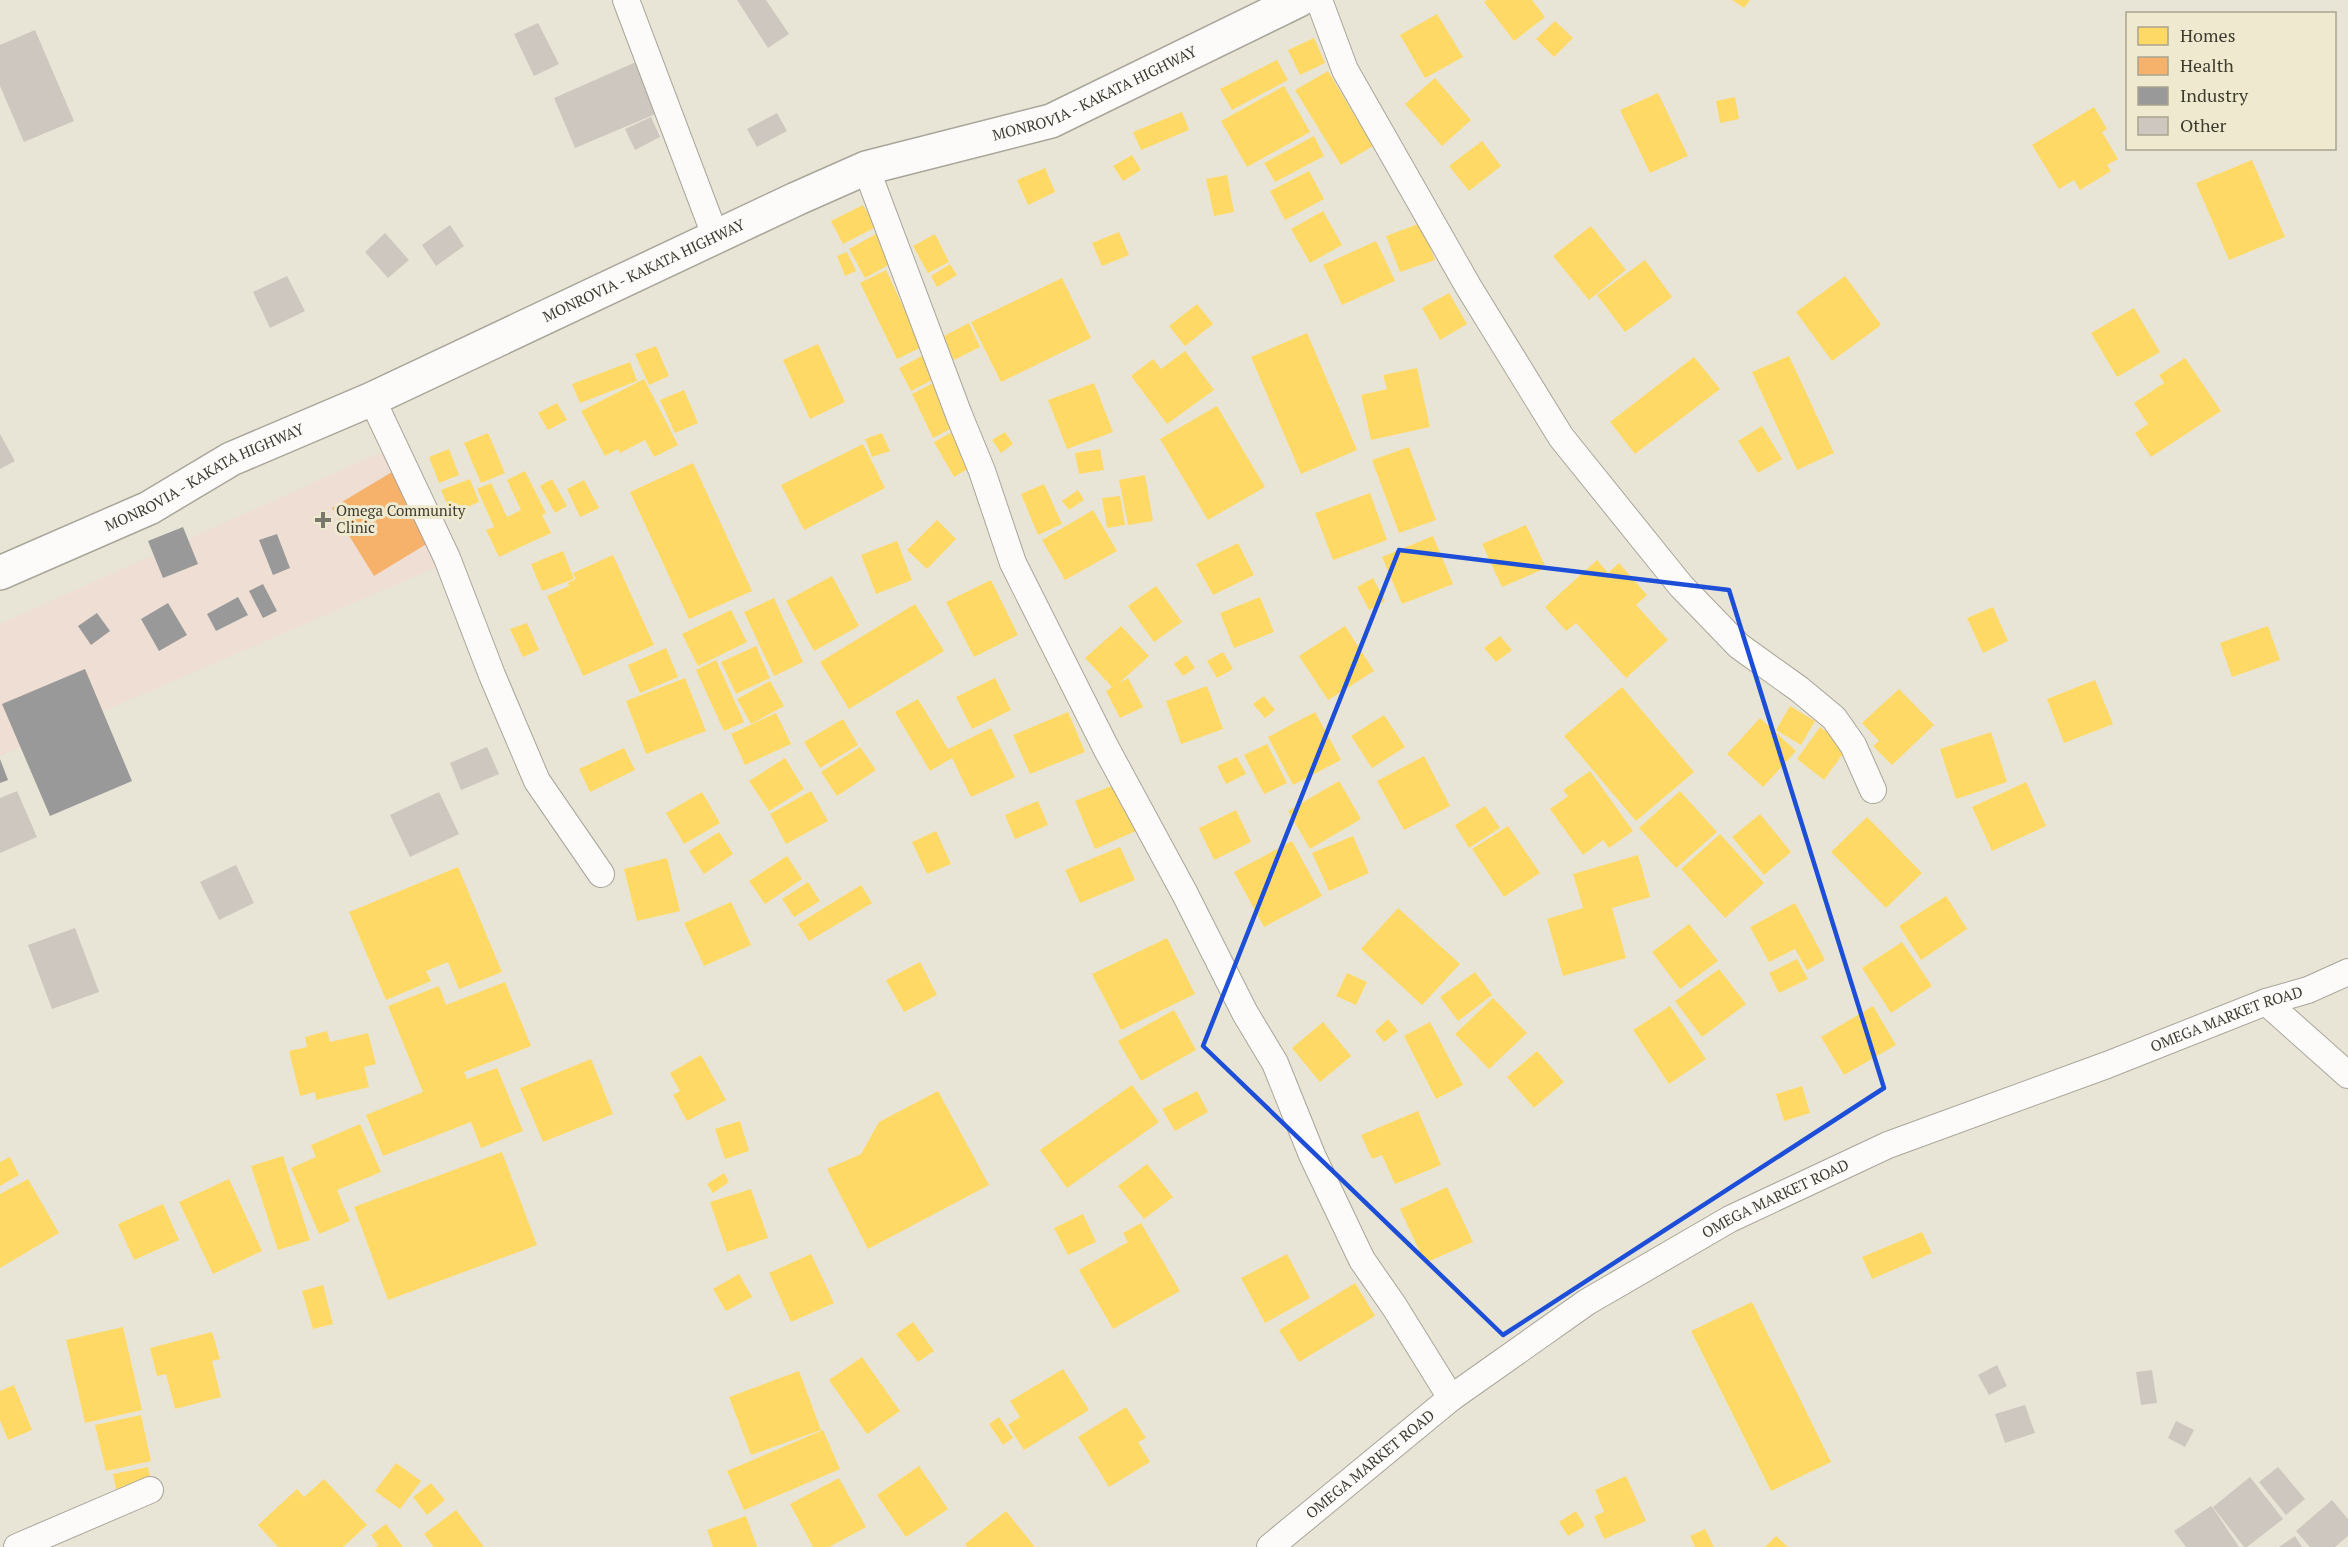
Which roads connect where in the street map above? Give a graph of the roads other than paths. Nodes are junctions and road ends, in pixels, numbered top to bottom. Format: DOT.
graph roads {
  1 [pos="626,0"];
  2 [pos="1299,0"];
  3 [pos="1319,0"];
  4 [pos="866,168"];
  5 [pos="716,238"];
  6 [pos="372,399"];
  7 [pos="0,573"];
  8 [pos="1873,790"];
  9 [pos="601,874"];
  10 [pos="2348,972"];
  11 [pos="2266,1002"];
  12 [pos="2348,1075"];
  13 [pos="1451,1398"];
  14 [pos="150,1490"];
  15 [pos="17,1547"];
  16 [pos="1270,1547"];
  1 -- 5 [label="street"];
  2 -- 4 [label="highway, MONROVIA - KAKATA HIGHWAY"];
  3 -- 8 [label="street"];
  4 -- 5 [label="highway, MONROVIA - KAKATA HIGHWAY"];
  4 -- 13 [label="street"];
  5 -- 6 [label="highway, MONROVIA - KAKATA HIGHWAY"];
  6 -- 7 [label="highway, MONROVIA - KAKATA HIGHWAY"];
  6 -- 9 [label="street"];
  10 -- 11 [label="street, OMEGA MARKET ROAD"];
  11 -- 12 [label="street"];
  11 -- 13 [label="street, OMEGA MARKET ROAD"];
  13 -- 16 [label="street, OMEGA MARKET ROAD"];
  14 -- 15 [label="street"];
}
